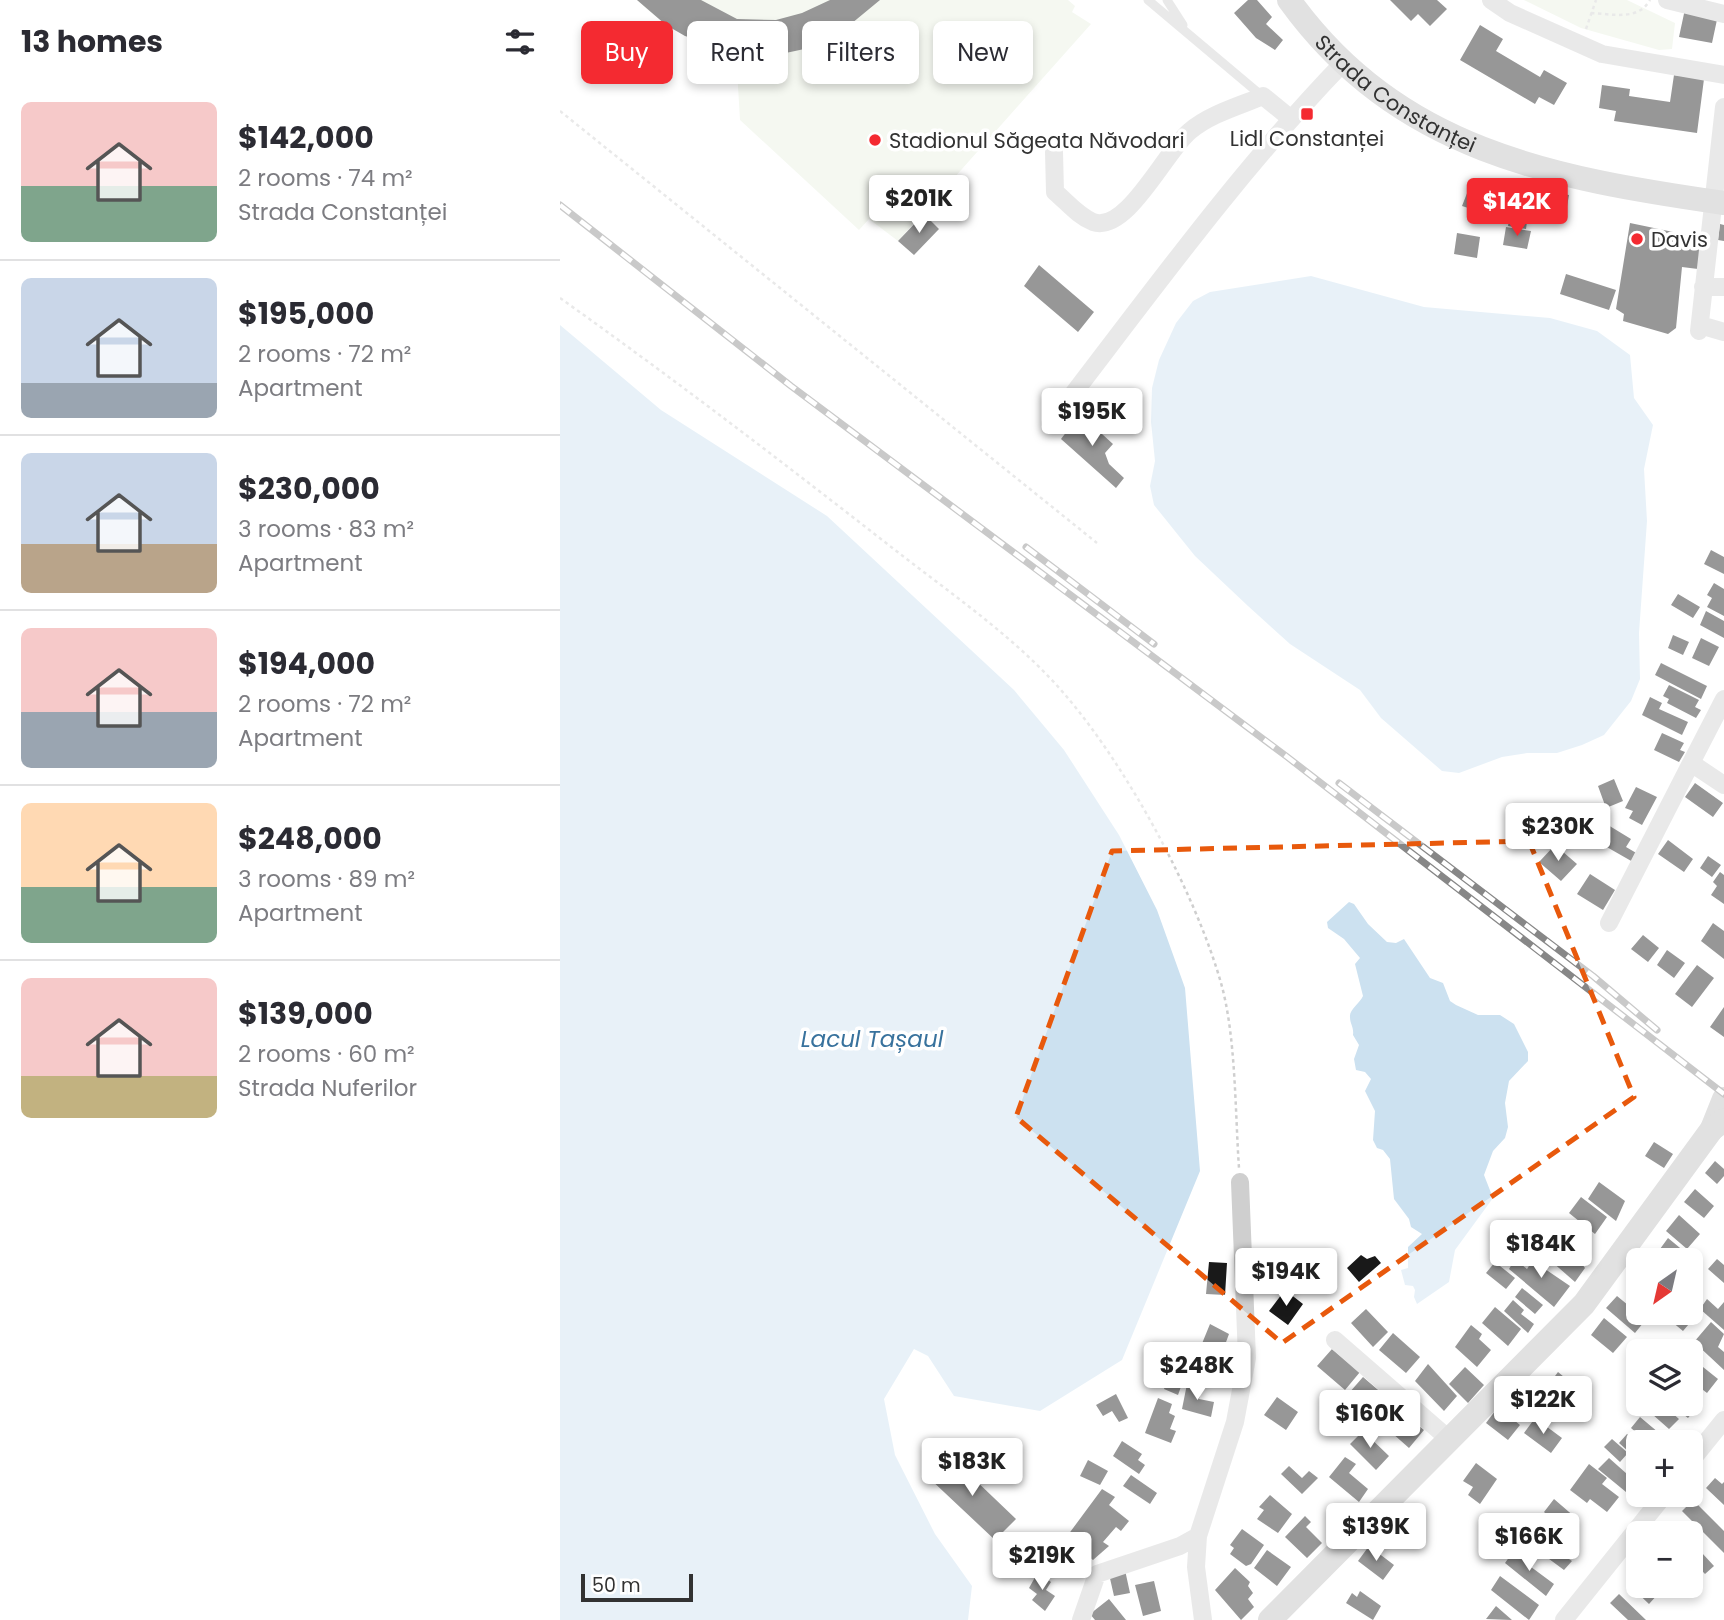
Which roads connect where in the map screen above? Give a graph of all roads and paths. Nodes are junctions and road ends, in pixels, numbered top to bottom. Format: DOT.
graph roads {
  1 [pos="1148,0"];
  2 [pos="1167,0"];
  3 [pos="1289,0"];
  4 [pos="1491,0"];
  5 [pos="1596,0"];
  6 [pos="1650,0"];
  7 [pos="1667,0"];
  8 [pos="1591,13"];
  9 [pos="1724,14"];
  10 [pos="1190,35"];
  11 [pos="1580,45"];
  12 [pos="1343,63"];
  13 [pos="1724,75"];
  14 [pos="1263,96"];
  15 [pos="1724,107"];
  16 [pos="560,111"];
  17 [pos="1290,118"];
  18 [pos="1054,152"];
  19 [pos="1718,202"];
  20 [pos="1703,287"];
  21 [pos="1724,287"];
  22 [pos="560,298"];
  23 [pos="1724,332"];
  24 [pos="1051,424"];
  25 [pos="1097,543"];
  26 [pos="1724,699"];
  27 [pos="1691,763"];
  28 [pos="1724,785"];
  29 [pos="1609,923"];
  30 [pos="1724,1099"];
  31 [pos="1718,1125"];
  32 [pos="1240,1182"];
  33 [pos="1335,1339"];
  34 [pos="1724,1420"];
  35 [pos="1450,1440"];
  36 [pos="1703,1446"];
  37 [pos="1655,1507"];
  38 [pos="1198,1536"];
  39 [pos="1081,1620"];
  40 [pos="1203,1620"];
  41 [pos="1270,1620"];
  42 [pos="1564,1620"];
  1 -- 10 [label="lane"];
  2 -- 10 [label="lane"];
  3 -- 12 [label="street, Strada Constanței"];
  4 -- 11 [label="street"];
  5 -- 8 [label="path"];
  6 -- 8 [label="path"];
  7 -- 9 [label="street"];
  8 -- 11 [label="path"];
  10 -- 14 [label="lane"];
  11 -- 13 [label="street"];
  12 -- 17 [label="street"];
  12 -- 19 [label="street, Strada Constanței"];
  14 -- 17 [label="street"];
  14 -- 18 [label="street"];
  15 -- 19 [label="street"];
  16 -- 25 [label="path"];
  17 -- 24 [label="street"];
  19 -- 20 [label="street"];
  20 -- 21 [label="street"];
  20 -- 23 [label="street"];
  22 -- 32 [label="path"];
  26 -- 27 [label="street"];
  27 -- 28 [label="street"];
  27 -- 29 [label="street"];
  30 -- 31 [label="street"];
  31 -- 35 [label="street"];
  32 -- 38 [label="street"];
  33 -- 35 [label="street"];
  34 -- 36 [label="street"];
  35 -- 41 [label="street"];
  37 -- 42 [label="street"];
  38 -- 39 [label="street"];
  38 -- 40 [label="street"];
}
